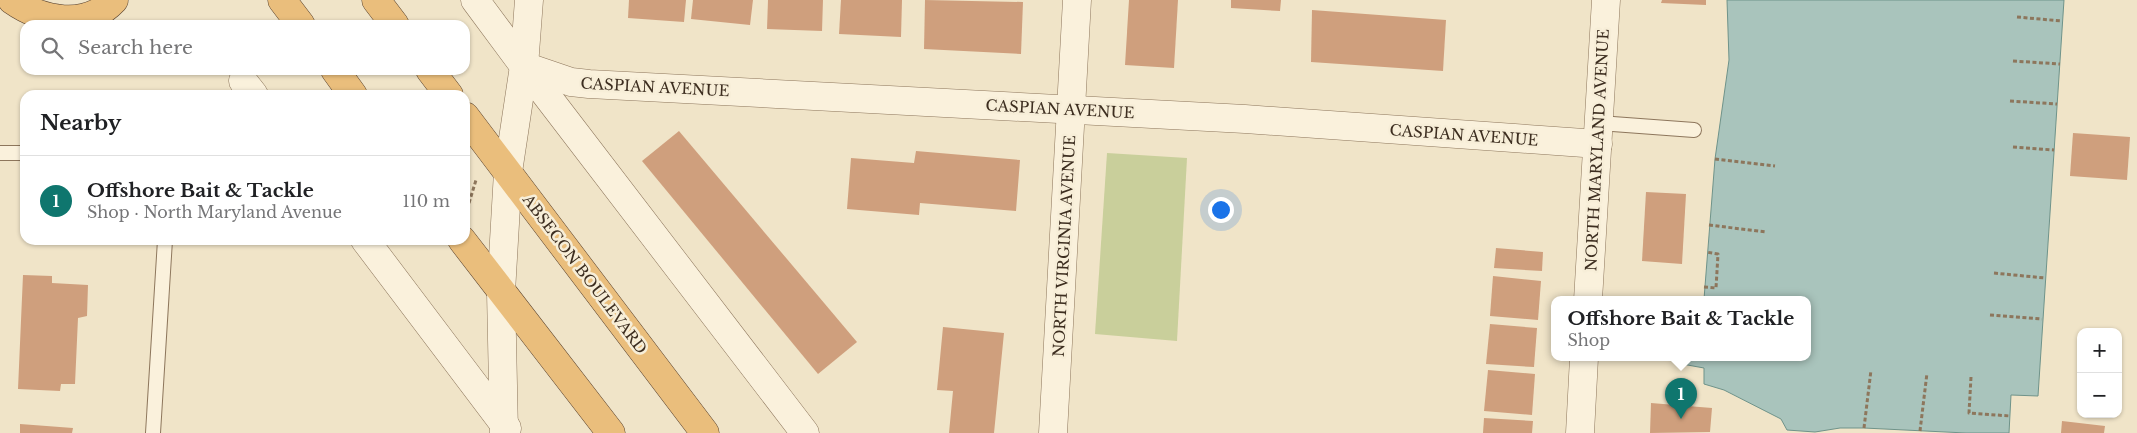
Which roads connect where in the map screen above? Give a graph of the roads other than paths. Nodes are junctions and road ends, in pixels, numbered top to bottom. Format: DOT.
graph roads {
  1 [pos="12,0"];
  2 [pos="114,0"];
  3 [pos="282,0"];
  4 [pos="376,0"];
  5 [pos="476,0"];
  6 [pos="529,0"];
  7 [pos="1077,0"];
  8 [pos="1606,0"];
  9 [pos="297,20"];
  10 [pos="391,20"];
  11 [pos="524,66"];
  12 [pos="339,75"];
  13 [pos="434,75"];
  14 [pos="349,90"];
  15 [pos="445,90"];
  16 [pos="1071,110"];
  17 [pos="470,123"];
  18 [pos="1694,130"];
  19 [pos="1598,133"];
  20 [pos="0,153"];
  21 [pos="20,153"];
  22 [pos="508,172"];
  23 [pos="165,245"];
  24 [pos="369,245"];
  25 [pos="466,245"];
  26 [pos="502,292"];
  27 [pos="1588,296"];
  28 [pos="1584,361"];
  29 [pos="506,430"];
  30 [pos="153,433"];
  31 [pos="611,433"];
  32 [pos="705,433"];
  33 [pos="805,433"];
  34 [pos="1054,433"];
  35 [pos="1580,433"];
  1 -- 2 [label="highway"];
  3 -- 9 [label="highway"];
  4 -- 10 [label="highway"];
  5 -- 11 [label="street"];
  6 -- 11 [label="street"];
  7 -- 16 [label="street, NORTH VIRGINIA AVENUE"];
  8 -- 19 [label="street, NORTH MARYLAND AVENUE"];
  11 -- 16 [label="street, CASPIAN AVENUE"];
  11 -- 22 [label="street"];
  11 -- 33 [label="street"];
  12 -- 14 [label="highway"];
  13 -- 15 [label="highway"];
  16 -- 19 [label="street, CASPIAN AVENUE"];
  16 -- 34 [label="street, NORTH VIRGINIA AVENUE"];
  17 -- 22 [label="highway, ABSECON BOULEVARD"];
  18 -- 19 [label="lane"];
  19 -- 27 [label="street, NORTH MARYLAND AVENUE"];
  20 -- 21 [label="lane"];
  22 -- 26 [label="street"];
  22 -- 32 [label="highway, ABSECON BOULEVARD"];
  23 -- 30 [label="lane"];
  24 -- 29 [label="street"];
  25 -- 26 [label="highway"];
  26 -- 29 [label="street"];
  26 -- 31 [label="highway"];
  28 -- 35 [label="street"];
}
